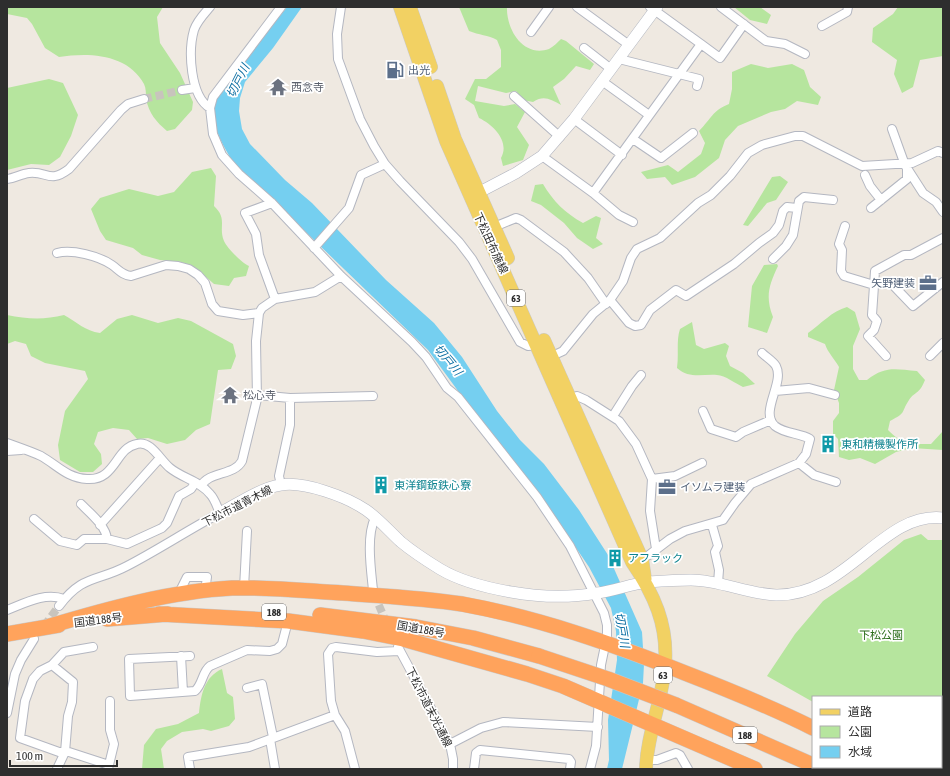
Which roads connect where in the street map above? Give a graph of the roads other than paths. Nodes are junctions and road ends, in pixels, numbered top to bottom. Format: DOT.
graph roads {
  1 [pos="210,7"];
  2 [pos="281,7"];
  3 [pos="341,7"];
  4 [pos="400,7"];
  5 [pos="410,7"];
  6 [pos="549,7"];
  7 [pos="577,7"];
  8 [pos="721,7"];
  9 [pos="848,7"];
  10 [pos="653,8"];
  11 [pos="744,24"];
  12 [pos="822,26"];
  13 [pos="532,32"];
  14 [pos="701,44"];
  15 [pos="629,45"];
  16 [pos="584,48"];
  17 [pos="805,54"];
  18 [pos="619,59"];
  19 [pos="611,69"];
  20 [pos="680,74"];
  21 [pos="602,82"];
  22 [pos="697,86"];
  23 [pos="195,88"];
  24 [pos="182,90"];
  25 [pos="514,96"];
  26 [pos="144,99"];
  27 [pos="210,108"];
  28 [pos="649,115"];
  29 [pos="574,120"];
  30 [pos="892,129"];
  31 [pos="693,134"];
  32 [pos="560,137"];
  33 [pos="633,139"];
  34 [pos="943,153"];
  35 [pos="622,155"];
  36 [pos="542,156"];
  37 [pos="385,164"];
  38 [pos="906,166"];
  39 [pos="865,175"];
  40 [pos="7,179"];
  41 [pos="593,193"];
  42 [pos="474,195"];
  43 [pos="833,200"];
  44 [pos="881,200"];
  45 [pos="272,203"];
  46 [pos="797,208"];
  47 [pos="871,208"];
  48 [pos="943,212"];
  49 [pos="633,222"];
  50 [pos="846,226"];
  51 [pos="494,227"];
  52 [pos="943,238"];
  53 [pos="315,246"];
  54 [pos="57,253"];
  55 [pos="773,259"];
  56 [pos="341,276"];
  57 [pos="888,281"];
  58 [pos="874,285"];
  59 [pos="942,286"];
  60 [pos="275,299"];
  61 [pos="608,302"];
  62 [pos="259,313"];
  63 [pos="943,343"];
  64 [pos="537,345"];
  65 [pos="762,353"];
  66 [pos="886,356"];
  67 [pos="930,356"];
  68 [pos="547,358"];
  69 [pos="642,375"];
  70 [pos="775,392"];
  71 [pos="258,395"];
  72 [pos="835,395"];
  73 [pos="373,396"];
  74 [pos="290,398"];
  75 [pos="566,400"];
  76 [pos="703,411"];
  77 [pos="612,416"];
  78 [pos="771,420"];
  79 [pos="7,443"];
  80 [pos="26,450"];
  81 [pos="7,451"];
  82 [pos="160,458"];
  83 [pos="702,463"];
  84 [pos="799,463"];
  85 [pos="652,478"];
  86 [pos="836,482"];
  87 [pos="198,484"];
  88 [pos="281,485"];
  89 [pos="80,504"];
  90 [pos="220,513"];
  91 [pos="375,518"];
  92 [pos="943,518"];
  93 [pos="34,519"];
  94 [pos="712,524"];
  95 [pos="100,525"];
  96 [pos="247,531"];
  97 [pos="107,540"];
  98 [pos="656,549"];
  99 [pos="637,560"];
  100 [pos="646,582"];
  101 [pos="718,583"];
  102 [pos="244,588"];
  103 [pos="373,590"];
  104 [pos="596,594"];
  105 [pos="7,610"];
  106 [pos="159,614"];
  107 [pos="288,621"];
  108 [pos="50,626"];
  109 [pos="7,634"];
  110 [pos="34,639"];
  111 [pos="607,643"];
  112 [pos="92,647"];
  113 [pos="52,665"];
  114 [pos="665,665"];
  115 [pos="247,688"];
  116 [pos="183,692"];
  117 [pos="110,701"];
  118 [pos="601,701"];
  119 [pos="7,713"];
  120 [pos="335,715"];
  121 [pos="652,724"];
  122 [pos="598,727"];
  123 [pos="812,728"];
  124 [pos="272,738"];
  125 [pos="450,744"];
  126 [pos="65,752"];
  127 [pos="646,765"];
  128 [pos="812,765"];
  129 [pos="109,767"];
  130 [pos="57,769"];
  131 [pos="190,769"];
  132 [pos="275,769"];
  133 [pos="355,769"];
  134 [pos="453,769"];
  135 [pos="474,769"];
  136 [pos="570,769"];
  137 [pos="590,769"];
  138 [pos="688,769"];
  139 [pos="755,769"];
  1 -- 23 [label="street"];
  2 -- 27 [label="street"];
  3 -- 37 [label="street"];
  4 -- 42 [label="main road, 下松田布施線 / 63"];
  5 -- 42 [label="main road, 下松田布施線 / 63"];
  6 -- 13 [label="street"];
  7 -- 15 [label="street"];
  8 -- 11 [label="street"];
  9 -- 12 [label="street"];
  10 -- 14 [label="street"];
  10 -- 15 [label="street"];
  11 -- 14 [label="street"];
  11 -- 17 [label="street"];
  14 -- 20 [label="street"];
  15 -- 18 [label="street"];
  16 -- 19 [label="street"];
  18 -- 19 [label="street"];
  18 -- 20 [label="street"];
  19 -- 21 [label="street"];
  20 -- 22 [label="street"];
  20 -- 28 [label="street"];
  21 -- 28 [label="street"];
  21 -- 29 [label="street"];
  23 -- 24 [label="street"];
  23 -- 27 [label="street"];
  25 -- 32 [label="street"];
  26 -- 40 [label="street"];
  27 -- 45 [label="street"];
  28 -- 33 [label="street"];
  29 -- 32 [label="street"];
  29 -- 35 [label="street"];
  30 -- 38 [label="street"];
  31 -- 33 [label="street"];
  32 -- 36 [label="street"];
  33 -- 35 [label="street"];
  34 -- 38 [label="street"];
  35 -- 41 [label="street"];
  36 -- 41 [label="street"];
  36 -- 42 [label="street"];
  37 -- 53 [label="street"];
  37 -- 64 [label="street"];
  38 -- 44 [label="street"];
  38 -- 48 [label="street"];
  38 -- 61 [label="street"];
  39 -- 44 [label="street"];
  41 -- 49 [label="street"];
  42 -- 51 [label="main road, 下松田布施線 / 63"];
  42 -- 64 [label="main road, 下松田布施線 / 63"];
  43 -- 46 [label="street"];
  44 -- 47 [label="street"];
  45 -- 53 [label="street"];
  45 -- 60 [label="street"];
  46 -- 55 [label="street"];
  46 -- 61 [label="street"];
  50 -- 58 [label="street"];
  51 -- 61 [label="street"];
  51 -- 68 [label="main road, 下松田布施線 / 63"];
  52 -- 58 [label="street"];
  53 -- 56 [label="street"];
  54 -- 62 [label="street"];
  56 -- 60 [label="street"];
  56 -- 104 [label="street"];
  57 -- 59 [label="street"];
  58 -- 66 [label="street"];
  60 -- 62 [label="street"];
  61 -- 68 [label="street"];
  62 -- 71 [label="street"];
  63 -- 67 [label="street"];
  64 -- 68 [label="main road, 下松田布施線 / 63"];
  65 -- 70 [label="street"];
  68 -- 75 [label="main road, 下松田布施線 / 63"];
  69 -- 77 [label="street"];
  70 -- 72 [label="street"];
  70 -- 78 [label="street"];
  71 -- 74 [label="street"];
  71 -- 87 [label="street"];
  73 -- 74 [label="street"];
  74 -- 88 [label="street"];
  75 -- 77 [label="street"];
  75 -- 99 [label="main road, 下松田布施線 / 63"];
  76 -- 78 [label="street"];
  77 -- 85 [label="street"];
  78 -- 84 [label="street"];
  79 -- 80 [label="street"];
  80 -- 81 [label="street"];
  80 -- 82 [label="street"];
  82 -- 87 [label="street"];
  82 -- 95 [label="street"];
  83 -- 85 [label="street"];
  84 -- 86 [label="street"];
  84 -- 94 [label="street"];
  85 -- 98 [label="street"];
  87 -- 90 [label="street"];
  87 -- 97 [label="street"];
  88 -- 90 [label="street, 下松市道青木線"];
  88 -- 91 [label="street, 下松市道青木線"];
  89 -- 95 [label="street"];
  90 -- 105 [label="street, 下松市道青木線"];
  91 -- 103 [label="street"];
  91 -- 104 [label="street, 下松市道青木線"];
  92 -- 101 [label="street, 下松市道青木線"];
  93 -- 97 [label="street"];
  94 -- 98 [label="street"];
  94 -- 101 [label="street"];
  95 -- 97 [label="street"];
  96 -- 102 [label="street"];
  98 -- 99 [label="street"];
  99 -- 100 [label="main road, 下松田布施線 / 63"];
  100 -- 101 [label="street, 下松市道青木線"];
  100 -- 104 [label="street, 下松市道青木線"];
  100 -- 114 [label="main road, 下松田布施線 / 63"];
  102 -- 108 [label="highway"];
  102 -- 111 [label="highway"];
  104 -- 111 [label="street"];
  106 -- 107 [label="highway"];
  106 -- 108 [label="highway, 国道188号 / 188"];
  106 -- 128 [label="highway, 国道188号 / 188, bridge"];
  107 -- 116 [label="street"];
  107 -- 118 [label="highway"];
  108 -- 109 [label="highway, 国道188号 / 188"];
  110 -- 119 [label="street"];
  111 -- 114 [label="highway"];
  111 -- 118 [label="street"];
  112 -- 113 [label="street"];
  113 -- 126 [label="street"];
  113 -- 126 [label="street"];
  114 -- 121 [label="main road, 下松田布施線 / 63"];
  114 -- 123 [label="highway"];
  115 -- 124 [label="street"];
  116 -- 116 [label="street"];
  117 -- 129 [label="street"];
  118 -- 121 [label="highway"];
  118 -- 122 [label="street"];
  120 -- 124 [label="street"];
  120 -- 125 [label="street, 下松市道末光通線"];
  120 -- 133 [label="street"];
  121 -- 127 [label="main road, 下松田布施線 / 63"];
  121 -- 139 [label="highway"];
  122 -- 125 [label="street"];
  122 -- 137 [label="street"];
  124 -- 131 [label="street"];
  124 -- 132 [label="street"];
  125 -- 134 [label="street, 下松市道末光通線"];
  126 -- 129 [label="street"];
  126 -- 130 [label="street"];
  127 -- 138 [label="street"];
  135 -- 136 [label="street"];
}
